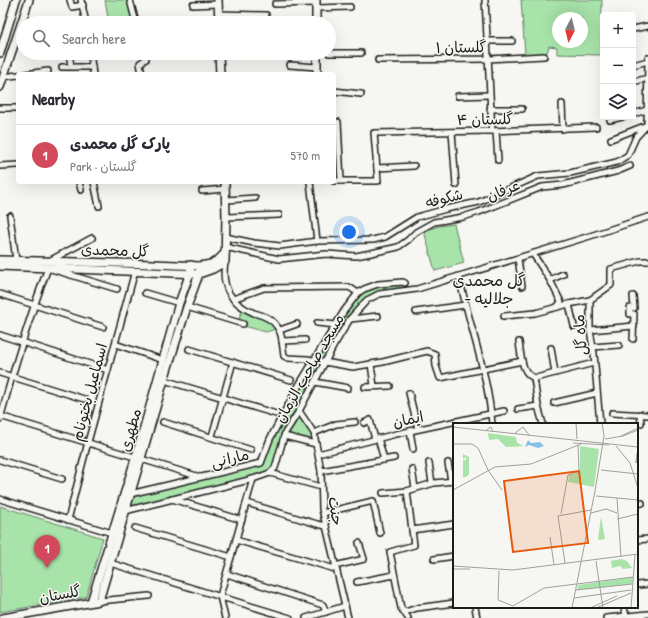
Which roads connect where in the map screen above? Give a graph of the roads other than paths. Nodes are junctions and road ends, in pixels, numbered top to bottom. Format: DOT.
graph roads {
  1 [pos="16,0"];
  2 [pos="29,0"];
  3 [pos="70,0"];
  4 [pos="130,0"];
  5 [pos="485,0"];
  6 [pos="82,2"];
  7 [pos="218,2"];
  8 [pos="275,4"];
  9 [pos="316,4"];
  10 [pos="193,5"];
  11 [pos="350,7"];
  12 [pos="218,14"];
  13 [pos="266,15"];
  14 [pos="24,16"];
  15 [pos="85,16"];
  16 [pos="134,16"];
  17 [pos="316,16"];
  18 [pos="648,26"];
  19 [pos="636,28"];
  20 [pos="16,38"];
  21 [pos="512,41"];
  22 [pos="487,42"];
  23 [pos="0,50"];
  24 [pos="336,53"];
  25 [pos="361,53"];
  26 [pos="544,56"];
  27 [pos="648,58"];
  28 [pos="488,59"];
  29 [pos="70,60"];
  30 [pos="91,60"];
  31 [pos="144,60"];
  32 [pos="219,60"];
  33 [pos="318,60"];
  34 [pos="378,60"];
  35 [pos="648,62"];
  36 [pos="636,64"];
  37 [pos="290,65"];
  38 [pos="71,66"];
  39 [pos="62,67"];
  40 [pos="92,67"];
  41 [pos="317,70"];
  42 [pos="48,71"];
  43 [pos="41,72"];
  44 [pos="93,72"];
  45 [pos="142,72"];
  46 [pos="220,72"];
  47 [pos="16,75"];
  48 [pos="3,77"];
  49 [pos="648,78"];
  50 [pos="636,81"];
  51 [pos="0,87"];
  52 [pos="336,91"];
  53 [pos="648,91"];
  54 [pos="361,94"];
  55 [pos="489,95"];
  56 [pos="458,96"];
  57 [pos="562,104"];
  58 [pos="0,108"];
  59 [pos="16,108"];
  60 [pos="490,109"];
  61 [pos="522,109"];
  62 [pos="647,110"];
  63 [pos="636,113"];
  64 [pos="338,122"];
  65 [pos="648,125"];
  66 [pos="596,128"];
  67 [pos="563,129"];
  68 [pos="494,131"];
  69 [pos="452,132"];
  70 [pos="611,139"];
  71 [pos="498,160"];
  72 [pos="16,165"];
  73 [pos="0,166"];
  74 [pos="414,166"];
  75 [pos="630,166"];
  76 [pos="377,168"];
  77 [pos="336,181"];
  78 [pos="341,181"];
  79 [pos="80,184"];
  80 [pos="94,184"];
  81 [pos="310,184"];
  82 [pos="456,185"];
  83 [pos="225,186"];
  84 [pos="81,190"];
  85 [pos="202,192"];
  86 [pos="255,198"];
  87 [pos="226,200"];
  88 [pos="99,206"];
  89 [pos="279,215"];
  90 [pos="10,216"];
  91 [pos="226,217"];
  92 [pos="648,217"];
  93 [pos="92,238"];
  94 [pos="225,238"];
  95 [pos="317,241"];
  96 [pos="225,250"];
  97 [pos="533,254"];
  98 [pos="518,259"];
  99 [pos="0,260"];
  100 [pos="16,260"];
  101 [pos="648,261"];
  102 [pos="225,262"];
  103 [pos="48,264"];
  104 [pos="191,265"];
  105 [pos="0,266"];
  106 [pos="200,266"];
  107 [pos="135,271"];
  108 [pos="190,273"];
  109 [pos="199,274"];
  110 [pos="562,274"];
  111 [pos="459,276"];
  112 [pos="550,280"];
  113 [pos="405,283"];
  114 [pos="522,286"];
  115 [pos="117,289"];
  116 [pos="145,293"];
  117 [pos="358,293"];
  118 [pos="0,294"];
  119 [pos="633,296"];
  120 [pos="233,299"];
  121 [pos="590,300"];
  122 [pos="179,303"];
  123 [pos="464,304"];
  124 [pos="569,304"];
  125 [pos="34,305"];
  126 [pos="187,307"];
  127 [pos="556,307"];
  128 [pos="416,312"];
  129 [pos="378,316"];
  130 [pos="504,316"];
  131 [pos="350,319"];
  132 [pos="317,323"];
  133 [pos="243,324"];
  134 [pos="297,324"];
  135 [pos="336,325"];
  136 [pos="574,326"];
  137 [pos="634,326"];
  138 [pos="103,327"];
  139 [pos="280,330"];
  140 [pos="590,330"];
  141 [pos="0,336"];
  142 [pos="633,339"];
  143 [pos="305,340"];
  144 [pos="282,341"];
  145 [pos="22,342"];
  146 [pos="519,342"];
  147 [pos="115,344"];
  148 [pos="619,345"];
  149 [pos="592,347"];
  150 [pos="551,348"];
  151 [pos="189,349"];
  152 [pos="163,360"];
  153 [pos="314,360"];
  154 [pos="522,361"];
  155 [pos="233,362"];
  156 [pos="325,363"];
  157 [pos="594,363"];
  158 [pos="371,364"];
  159 [pos="483,368"];
  160 [pos="108,370"];
  161 [pos="0,373"];
  162 [pos="555,373"];
  163 [pos="12,376"];
  164 [pos="534,378"];
  165 [pos="164,380"];
  166 [pos="291,380"];
  167 [pos="315,382"];
  168 [pos="374,386"];
  169 [pos="390,386"];
  170 [pos="365,387"];
  171 [pos="348,388"];
  172 [pos="409,392"];
  173 [pos="597,393"];
  174 [pos="223,397"];
  175 [pos="84,399"];
  176 [pos="554,402"];
  177 [pos="538,406"];
  178 [pos="518,409"];
  179 [pos="299,411"];
  180 [pos="504,411"];
  181 [pos="612,413"];
  182 [pos="276,414"];
  183 [pos="491,414"];
  184 [pos="640,414"];
  185 [pos="648,415"];
  186 [pos="0,417"];
  187 [pos="163,422"];
  188 [pos="355,422"];
  189 [pos="364,422"];
  190 [pos="492,423"];
  191 [pos="543,423"];
  192 [pos="600,423"];
  193 [pos="641,423"];
  194 [pos="418,429"];
  195 [pos="410,431"];
  196 [pos="314,433"];
  197 [pos="212,436"];
  198 [pos="284,436"];
  199 [pos="376,439"];
  200 [pos="88,442"];
  201 [pos="316,444"];
  202 [pos="413,449"];
  203 [pos="251,450"];
  204 [pos="318,454"];
  205 [pos="138,457"];
  206 [pos="394,458"];
  207 [pos="0,460"];
  208 [pos="384,460"];
  209 [pos="429,463"];
  210 [pos="448,463"];
  211 [pos="412,470"];
  212 [pos="321,471"];
  213 [pos="270,473"];
  214 [pos="201,477"];
  215 [pos="62,479"];
  216 [pos="253,479"];
  217 [pos="452,481"];
  218 [pos="432,483"];
  219 [pos="321,487"];
  220 [pos="415,488"];
  221 [pos="406,491"];
  222 [pos="383,493"];
  223 [pos="130,494"];
  224 [pos="171,499"];
  225 [pos="0,500"];
  226 [pos="246,503"];
  227 [pos="125,511"];
  228 [pos="323,513"];
  229 [pos="68,520"];
  230 [pos="242,520"];
  231 [pos="453,524"];
  232 [pos="326,526"];
  233 [pos="135,528"];
  234 [pos="412,530"];
  235 [pos="112,533"];
  236 [pos="380,533"];
  237 [pos="648,539"];
  238 [pos="236,540"];
  239 [pos="638,540"];
  240 [pos="360,543"];
  241 [pos="453,556"];
  242 [pos="231,557"];
  243 [pos="434,559"];
  244 [pos="110,563"];
  245 [pos="335,568"];
  246 [pos="226,574"];
  247 [pos="394,575"];
  248 [pos="357,582"];
  249 [pos="648,584"];
  250 [pos="638,585"];
  251 [pos="149,596"];
  252 [pos="220,596"];
  253 [pos="95,601"];
  254 [pos="453,603"];
  255 [pos="345,606"];
  256 [pos="475,608"];
  257 [pos="624,608"];
  258 [pos="326,612"];
  259 [pos="405,612"];
  260 [pos="648,614"];
  261 [pos="626,616"];
  262 [pos="3,618"];
  263 [pos="225,618"];
  264 [pos="290,618"];
  265 [pos="306,618"];
  266 [pos="348,618"];
  267 [pos="407,618"];
  268 [pos="477,618"];
  269 [pos="606,618"];
  1 -- 23 [label="street"];
  2 -- 14 [label="street"];
  3 -- 6 [label="street"];
  4 -- 16 [label="street"];
  5 -- 22 [label="street"];
  6 -- 15 [label="street"];
  7 -- 10 [label="street"];
  7 -- 12 [label="street"];
  8 -- 9 [label="street"];
  9 -- 11 [label="street"];
  9 -- 17 [label="street"];
  12 -- 13 [label="street"];
  18 -- 19 [label="street"];
  20 -- 48 [label="street"];
  21 -- 22 [label="street"];
  22 -- 28 [label="street"];
  24 -- 25 [label="street"];
  26 -- 28 [label="street, گلستان ۱"];
  27 -- 35 [label="street"];
  28 -- 34 [label="street, گلستان ۱"];
  28 -- 55 [label="street"];
  29 -- 38 [label="street"];
  30 -- 40 [label="street"];
  31 -- 45 [label="street"];
  32 -- 46 [label="street"];
  33 -- 41 [label="street"];
  35 -- 36 [label="street"];
  35 -- 49 [label="street"];
  37 -- 41 [label="street"];
  38 -- 39 [label="street"];
  38 -- 40 [label="street"];
  40 -- 44 [label="street"];
  42 -- 43 [label="street"];
  47 -- 48 [label="street"];
  48 -- 51 [label="street"];
  49 -- 50 [label="street"];
  49 -- 53 [label="street"];
  52 -- 54 [label="street"];
  53 -- 62 [label="street"];
  55 -- 56 [label="street"];
  55 -- 60 [label="street"];
  57 -- 67 [label="street"];
  58 -- 59 [label="street"];
  60 -- 61 [label="street"];
  60 -- 68 [label="street"];
  62 -- 63 [label="street"];
  62 -- 65 [label="street"];
  64 -- 78 [label="street"];
  65 -- 70 [label="street"];
  65 -- 95 [label="street, شکوفه"];
  66 -- 67 [label="street, گلستان ۴"];
  67 -- 68 [label="street, گلستان ۴"];
  68 -- 69 [label="street, گلستان ۴"];
  68 -- 71 [label="street"];
  69 -- 76 [label="street, گلستان ۴"];
  69 -- 82 [label="street"];
  72 -- 73 [label="street"];
  74 -- 76 [label="street"];
  75 -- 96 [label="street, عرفان"];
  76 -- 78 [label="street"];
  77 -- 78 [label="street"];
  79 -- 84 [label="street"];
  80 -- 88 [label="street"];
  81 -- 95 [label="street"];
  83 -- 85 [label="street"];
  83 -- 87 [label="street"];
  86 -- 87 [label="street"];
  87 -- 91 [label="street"];
  89 -- 91 [label="street"];
  90 -- 100 [label="street"];
  91 -- 94 [label="street"];
  92 -- 97 [label="street, مسجد صاحب الزمان"];
  93 -- 103 [label="street"];
  94 -- 95 [label="street, شکوفه"];
  94 -- 96 [label="street"];
  96 -- 102 [label="street"];
  96 -- 106 [label="street, گل محمدی"];
  97 -- 98 [label="street, مسجد صاحب الزمان"];
  97 -- 112 [label="street"];
  98 -- 111 [label="street, مسجد صاحب الزمان"];
  98 -- 114 [label="street"];
  99 -- 100 [label="street, گل محمدی"];
  100 -- 103 [label="street, گل محمدی"];
  101 -- 121 [label="street, ماه گل"];
  102 -- 109 [label="street, گل محمدی"];
  102 -- 120 [label="street"];
  103 -- 104 [label="street, گل محمدی"];
  103 -- 105 [label="street, گل محمدی"];
  103 -- 107 [label="street, گل محمدی"];
  103 -- 115 [label="street"];
  103 -- 125 [label="street"];
  104 -- 106 [label="street, گل محمدی"];
  104 -- 108 [label="street, مطهری"];
  106 -- 109 [label="street, مطهری"];
  107 -- 108 [label="street, گل محمدی"];
  107 -- 147 [label="street, اسماعیل بختونام"];
  108 -- 109 [label="street, گل محمدی"];
  108 -- 122 [label="street, مطهری"];
  109 -- 126 [label="street, مطهری"];
  110 -- 112 [label="street"];
  111 -- 123 [label="street"];
  111 -- 131 [label="street, مسجد صاحب الزمان"];
  112 -- 127 [label="street"];
  113 -- 117 [label="street, مارانی"];
  116 -- 122 [label="street"];
  117 -- 120 [label="street"];
  117 -- 135 [label="street, مارانی"];
  118 -- 125 [label="street"];
  119 -- 137 [label="street"];
  120 -- 139 [label="street"];
  121 -- 124 [label="street"];
  121 -- 140 [label="street, ماه گل"];
  122 -- 152 [label="street, مطهری"];
  123 -- 128 [label="street"];
  123 -- 159 [label="street"];
  124 -- 127 [label="street"];
  124 -- 136 [label="street"];
  125 -- 138 [label="street"];
  125 -- 145 [label="street"];
  126 -- 133 [label="street"];
  126 -- 165 [label="street, مطهری"];
  127 -- 130 [label="street"];
  129 -- 131 [label="street"];
  131 -- 156 [label="street, مسجد صاحب الزمان"];
  132 -- 135 [label="street"];
  134 -- 139 [label="street"];
  135 -- 153 [label="street, مارانی"];
  137 -- 140 [label="street"];
  137 -- 142 [label="street"];
  139 -- 144 [label="street"];
  140 -- 149 [label="street, ماه گل"];
  141 -- 145 [label="street"];
  143 -- 144 [label="street"];
  144 -- 153 [label="street"];
  145 -- 160 [label="street"];
  145 -- 163 [label="street"];
  146 -- 154 [label="street"];
  147 -- 152 [label="street"];
  147 -- 160 [label="street, اسماعیل بختونام"];
  148 -- 149 [label="street"];
  149 -- 157 [label="street, ماه گل"];
  150 -- 162 [label="street"];
  151 -- 155 [label="street"];
  152 -- 205 [label="street, مطهری"];
  153 -- 156 [label="street"];
  153 -- 214 [label="street, مارانی"];
  154 -- 159 [label="street"];
  154 -- 164 [label="street"];
  155 -- 166 [label="street"];
  155 -- 174 [label="street"];
  156 -- 158 [label="street"];
  156 -- 167 [label="street, مسجد صاحب الزمان"];
  157 -- 162 [label="street"];
  157 -- 173 [label="street, ماه گل"];
  158 -- 159 [label="street"];
  158 -- 168 [label="street"];
  159 -- 183 [label="street"];
  160 -- 200 [label="street, اسماعیل بختونام"];
  161 -- 163 [label="street"];
  162 -- 164 [label="street"];
  163 -- 175 [label="street"];
  163 -- 186 [label="street"];
  164 -- 177 [label="street"];
  165 -- 174 [label="street"];
  165 -- 205 [label="street, مطهری"];
  167 -- 171 [label="street"];
  167 -- 179 [label="street, مسجد صاحب الزمان"];
  168 -- 169 [label="street"];
  168 -- 170 [label="street"];
  172 -- 194 [label="street"];
  173 -- 176 [label="street"];
  173 -- 192 [label="street, ماه گل"];
  174 -- 182 [label="street"];
  174 -- 197 [label="street"];
  177 -- 178 [label="street"];
  177 -- 191 [label="street"];
  179 -- 196 [label="street, جنت"];
  179 -- 198 [label="street, مسجد صاحب الزمان"];
  180 -- 183 [label="street, ایمان"];
  181 -- 184 [label="street"];
  183 -- 190 [label="street"];
  183 -- 194 [label="street, ایمان"];
  184 -- 185 [label="street"];
  184 -- 193 [label="street"];
  186 -- 200 [label="street"];
  187 -- 197 [label="street"];
  188 -- 196 [label="street"];
  189 -- 199 [label="street"];
  194 -- 195 [label="street, ایمان"];
  195 -- 199 [label="street, ایمان"];
  195 -- 202 [label="street"];
  196 -- 201 [label="street, جنت"];
  197 -- 203 [label="street"];
  198 -- 201 [label="street"];
  198 -- 213 [label="street, مسجد صاحب الزمان"];
  199 -- 204 [label="street, ایمان"];
  199 -- 208 [label="street"];
  200 -- 205 [label="street"];
  200 -- 229 [label="street, اسماعیل بختونام"];
  201 -- 204 [label="street, جنت"];
  204 -- 212 [label="street, جنت"];
  205 -- 214 [label="street"];
  205 -- 223 [label="street, مطهری"];
  205 -- 235 [label="street, مطهری"];
  206 -- 208 [label="street"];
  207 -- 215 [label="street"];
  208 -- 212 [label="street"];
  209 -- 218 [label="street"];
  210 -- 217 [label="street"];
  211 -- 220 [label="street"];
  212 -- 219 [label="street, جنت"];
  213 -- 216 [label="street"];
  213 -- 219 [label="street"];
  214 -- 223 [label="street, مارانی"];
  216 -- 224 [label="street"];
  216 -- 226 [label="street"];
  217 -- 218 [label="street"];
  218 -- 220 [label="street"];
  219 -- 228 [label="street, جنت"];
  220 -- 221 [label="street"];
  221 -- 222 [label="street"];
  221 -- 234 [label="street"];
  223 -- 227 [label="street, مطهری"];
  224 -- 227 [label="street"];
  224 -- 230 [label="street"];
  225 -- 229 [label="street"];
  226 -- 230 [label="street"];
  226 -- 232 [label="street"];
  227 -- 244 [label="street, مطهری"];
  228 -- 232 [label="street, جنت"];
  228 -- 236 [label="street"];
  229 -- 235 [label="street"];
  230 -- 238 [label="street"];
  231 -- 234 [label="street"];
  232 -- 245 [label="street, جنت"];
  233 -- 242 [label="street"];
  234 -- 247 [label="street"];
  235 -- 253 [label="street, مطهری"];
  237 -- 239 [label="street"];
  238 -- 242 [label="street"];
  238 -- 245 [label="street"];
  240 -- 245 [label="street"];
  241 -- 243 [label="street"];
  242 -- 246 [label="street"];
  244 -- 252 [label="street"];
  244 -- 253 [label="street, مطهری"];
  245 -- 255 [label="street, جنت"];
  246 -- 252 [label="street"];
  246 -- 258 [label="street"];
  247 -- 248 [label="street"];
  247 -- 259 [label="street"];
  249 -- 250 [label="street"];
  251 -- 253 [label="street"];
  252 -- 263 [label="street"];
  252 -- 264 [label="street"];
  253 -- 262 [label="street, گلستان"];
  254 -- 259 [label="street"];
  255 -- 258 [label="street"];
  255 -- 266 [label="street, جنت"];
  256 -- 268 [label="street"];
  257 -- 261 [label="street"];
  258 -- 265 [label="street"];
  259 -- 267 [label="street"];
  260 -- 261 [label="street"];
  261 -- 269 [label="street"];
}
